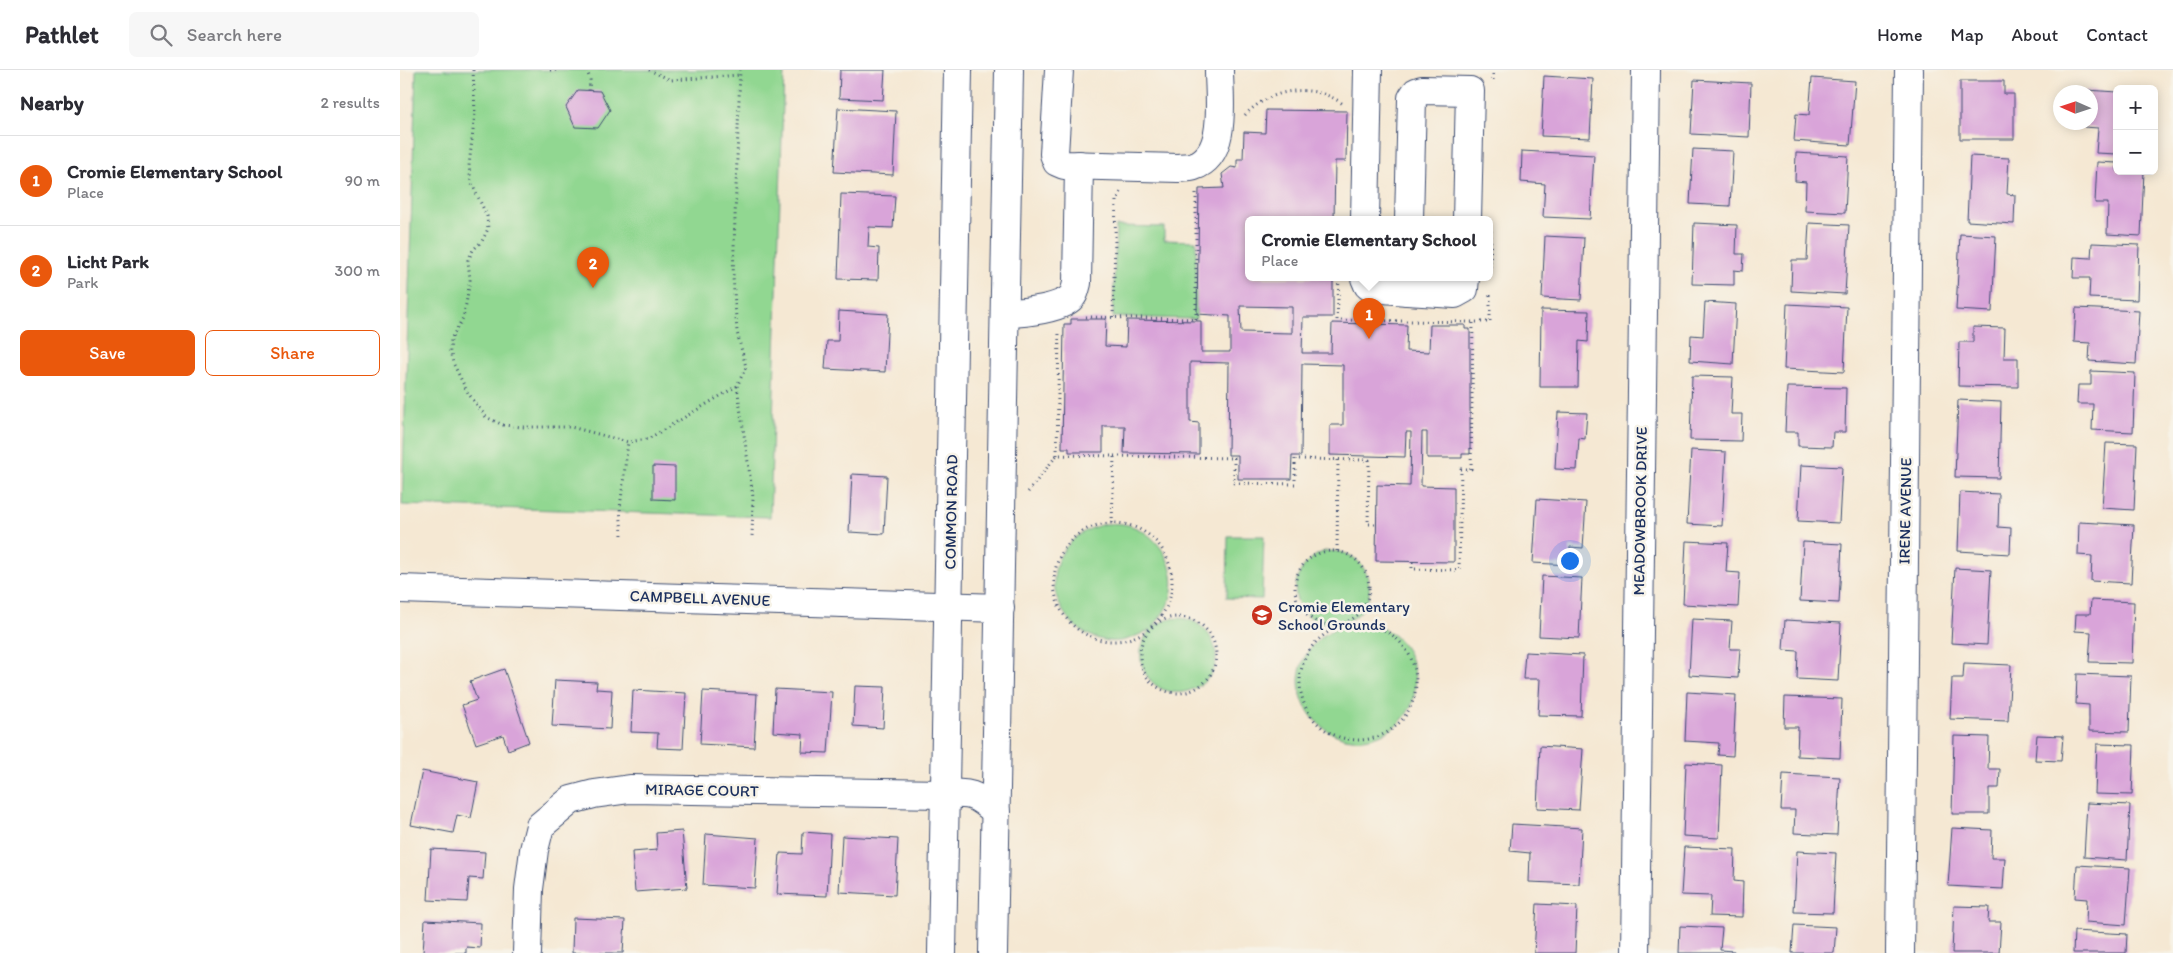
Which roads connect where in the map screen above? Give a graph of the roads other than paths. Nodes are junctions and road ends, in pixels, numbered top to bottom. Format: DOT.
graph roads {
  1 [pos="958,70"];
  2 [pos="1009,70"];
  3 [pos="1059,70"];
  4 [pos="1219,70"];
  5 [pos="1368,70"];
  6 [pos="1646,70"];
  7 [pos="1909,70"];
  8 [pos="1449,80"];
  9 [pos="1079,165"];
  10 [pos="1365,216"];
  11 [pos="1409,216"];
  12 [pos="1479,216"];
  13 [pos="1366,281"];
  14 [pos="1477,281"];
  15 [pos="1407,284"];
  16 [pos="1006,313"];
  17 [pos="400,589"];
  18 [pos="949,606"];
  19 [pos="1000,608"];
  20 [pos="944,794"];
  21 [pos="996,812"];
  22 [pos="527,953"];
  23 [pos="942,953"];
  24 [pos="993,953"];
  25 [pos="1635,953"];
  26 [pos="1900,953"];
  1 -- 18 [label="street, COMMON ROAD"];
  2 -- 16 [label="street"];
  3 -- 9 [label="street"];
  4 -- 9 [label="street"];
  5 -- 10 [label="street"];
  6 -- 25 [label="street, MEADOWBROOK DRIVE"];
  7 -- 26 [label="street, IRENE AVENUE"];
  8 -- 11 [label="street"];
  8 -- 12 [label="street"];
  9 -- 16 [label="street"];
  13 -- 15 [label="street"];
  14 -- 15 [label="street"];
  16 -- 19 [label="street"];
  17 -- 18 [label="street, CAMPBELL AVENUE"];
  18 -- 19 [label="street, CAMPBELL AVENUE"];
  18 -- 20 [label="street, COMMON ROAD"];
  19 -- 21 [label="street"];
  20 -- 21 [label="street, MIRAGE COURT"];
  20 -- 22 [label="street, MIRAGE COURT"];
  20 -- 23 [label="street, COMMON ROAD"];
  21 -- 24 [label="street"];
}
